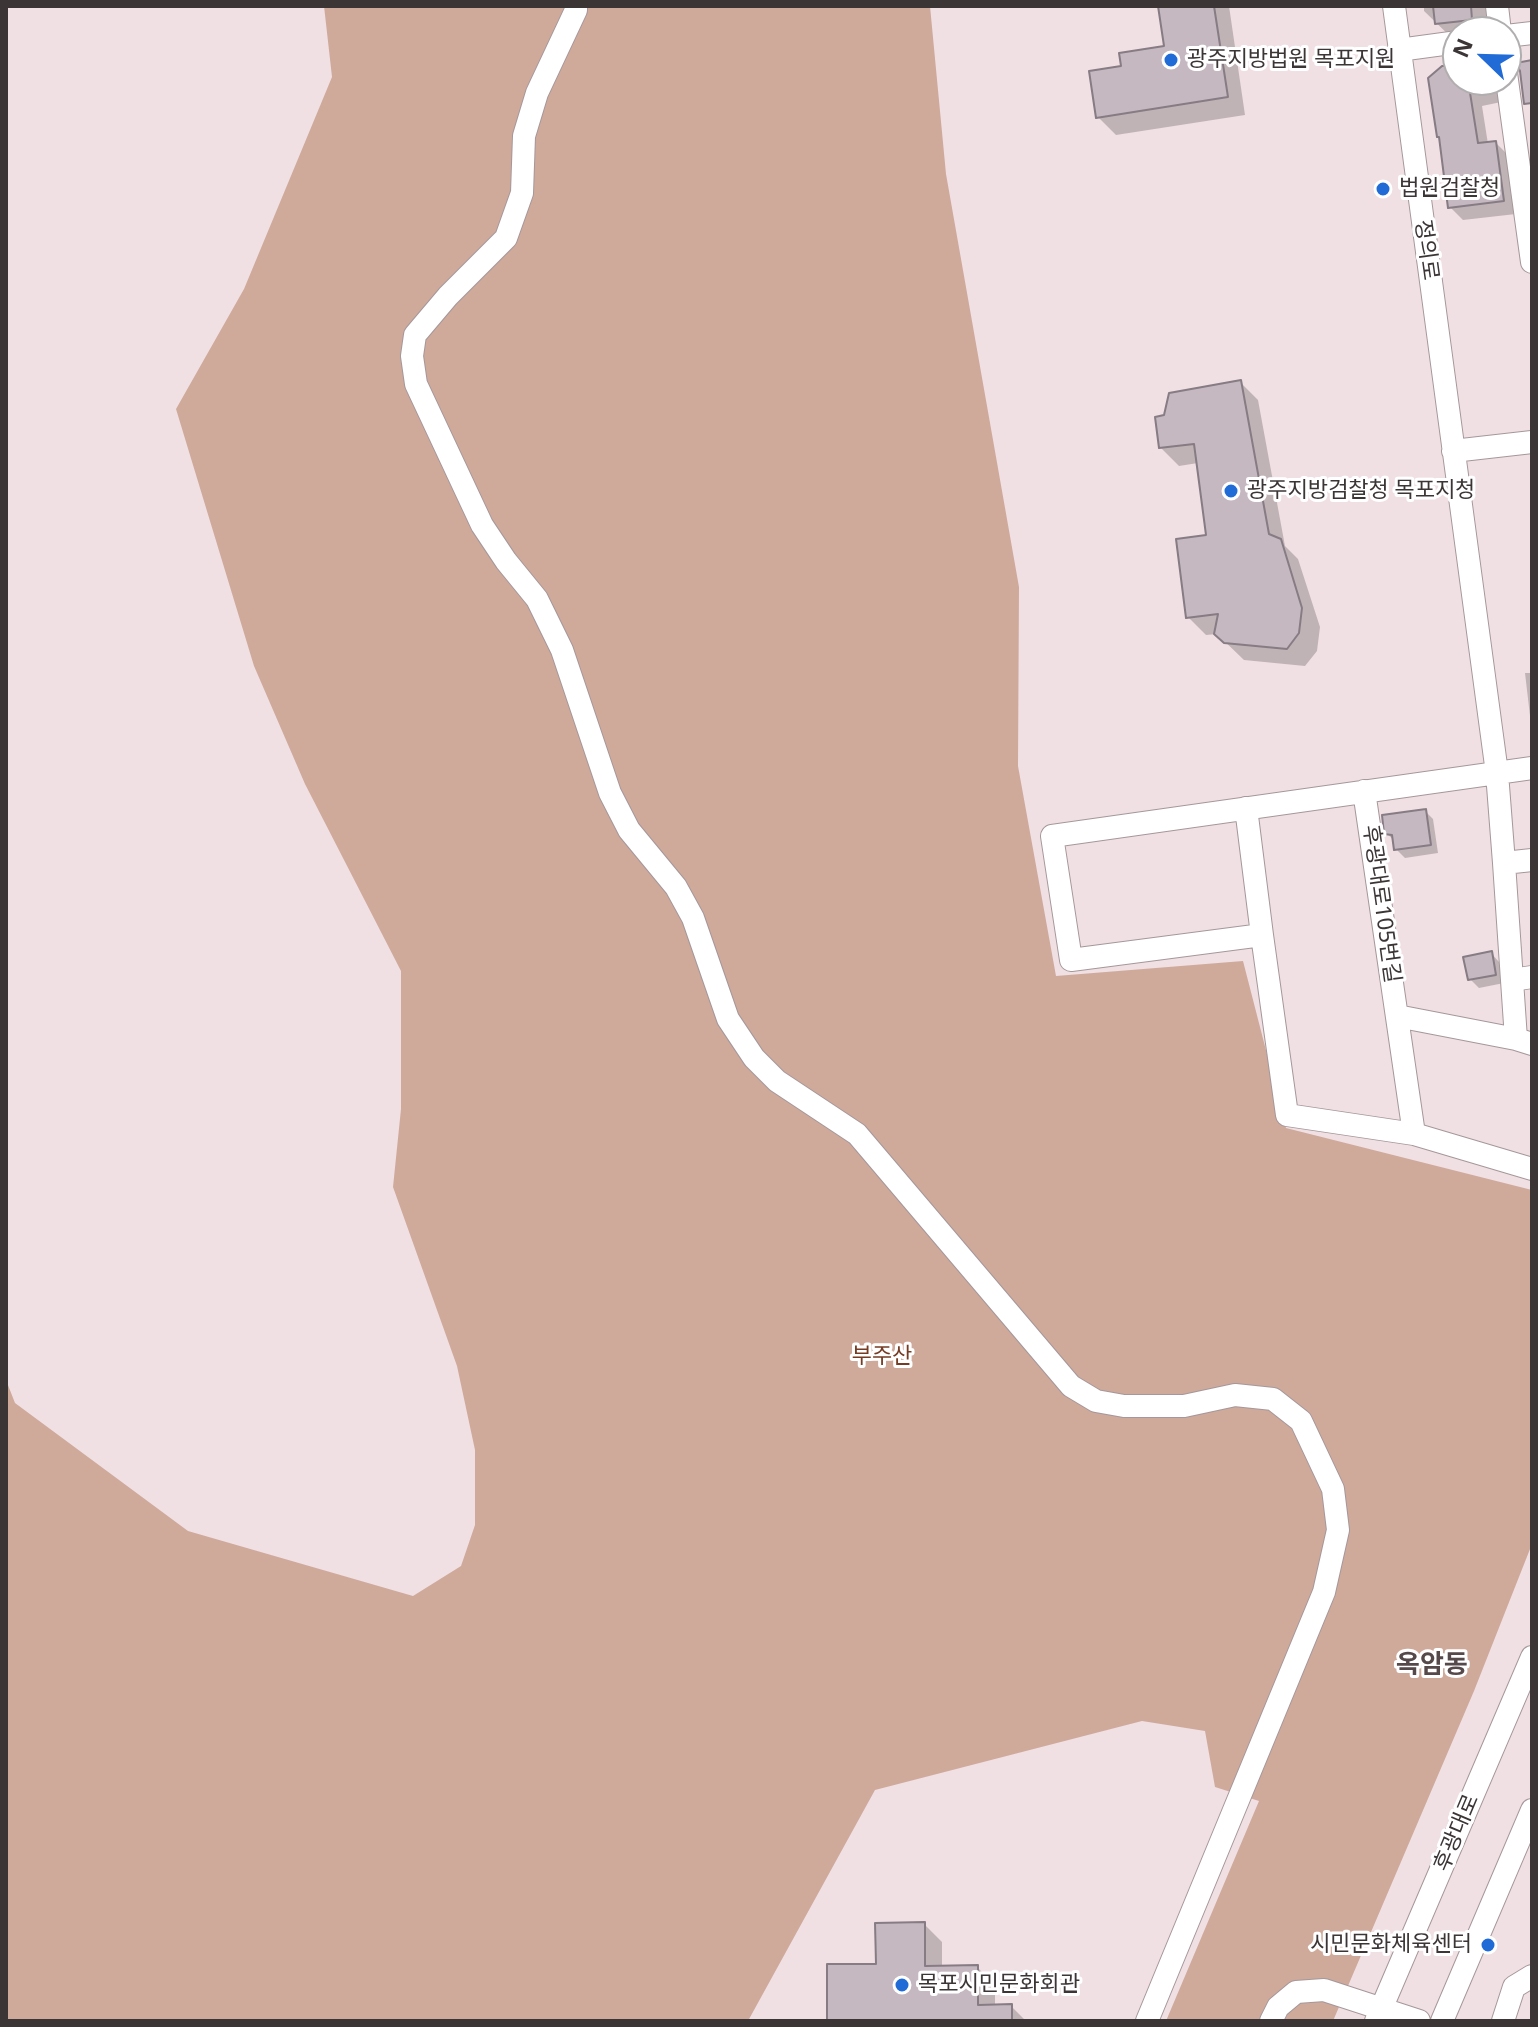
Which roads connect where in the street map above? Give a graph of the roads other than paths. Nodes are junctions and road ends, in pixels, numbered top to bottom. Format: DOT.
graph roads {
  1 [pos="576,6"];
  2 [pos="1394,6"];
  3 [pos="1442,44"];
  4 [pos="1399,50"];
  5 [pos="1509,96"];
  6 [pos="1532,262"];
  7 [pos="1532,442"];
  8 [pos="1453,451"];
  9 [pos="1532,768"];
  10 [pos="1497,773"];
  11 [pos="1364,791"];
  12 [pos="1246,808"];
  13 [pos="1532,860"];
  14 [pos="1504,863"];
  15 [pos="1262,935"];
  16 [pos="1522,978"];
  17 [pos="1397,1016"];
  18 [pos="1524,1041"];
  19 [pos="1414,1134"];
  20 [pos="1532,1169"];
  21 [pos="1532,1657"];
  22 [pos="1532,1810"];
  23 [pos="1532,1976"];
  24 [pos="1379,2017"];
  25 [pos="1415,2020"];
  26 [pos="1147,2021"];
  27 [pos="1271,2021"];
  28 [pos="1442,2021"];
  29 [pos="1503,2021"];
  1 -- 26 [label="street"];
  2 -- 4 [label="street, 정의로"];
  3 -- 4 [label="street"];
  4 -- 8 [label="street, 정의로"];
  5 -- 6 [label="street"];
  7 -- 8 [label="street"];
  8 -- 10 [label="street, 정의로"];
  9 -- 10 [label="street"];
  10 -- 11 [label="street"];
  10 -- 14 [label="street"];
  11 -- 12 [label="street"];
  11 -- 17 [label="street, 후광대로105번길"];
  12 -- 15 [label="street"];
  12 -- 15 [label="street"];
  13 -- 14 [label="street"];
  14 -- 16 [label="street"];
  15 -- 19 [label="street"];
  16 -- 18 [label="street"];
  17 -- 18 [label="street"];
  17 -- 19 [label="street, 후광대로105번길"];
  19 -- 20 [label="street"];
  21 -- 24 [label="street, 후광대로"];
  22 -- 28 [label="street"];
  23 -- 29 [label="street"];
  24 -- 25 [label="street"];
  24 -- 27 [label="street"];
}
